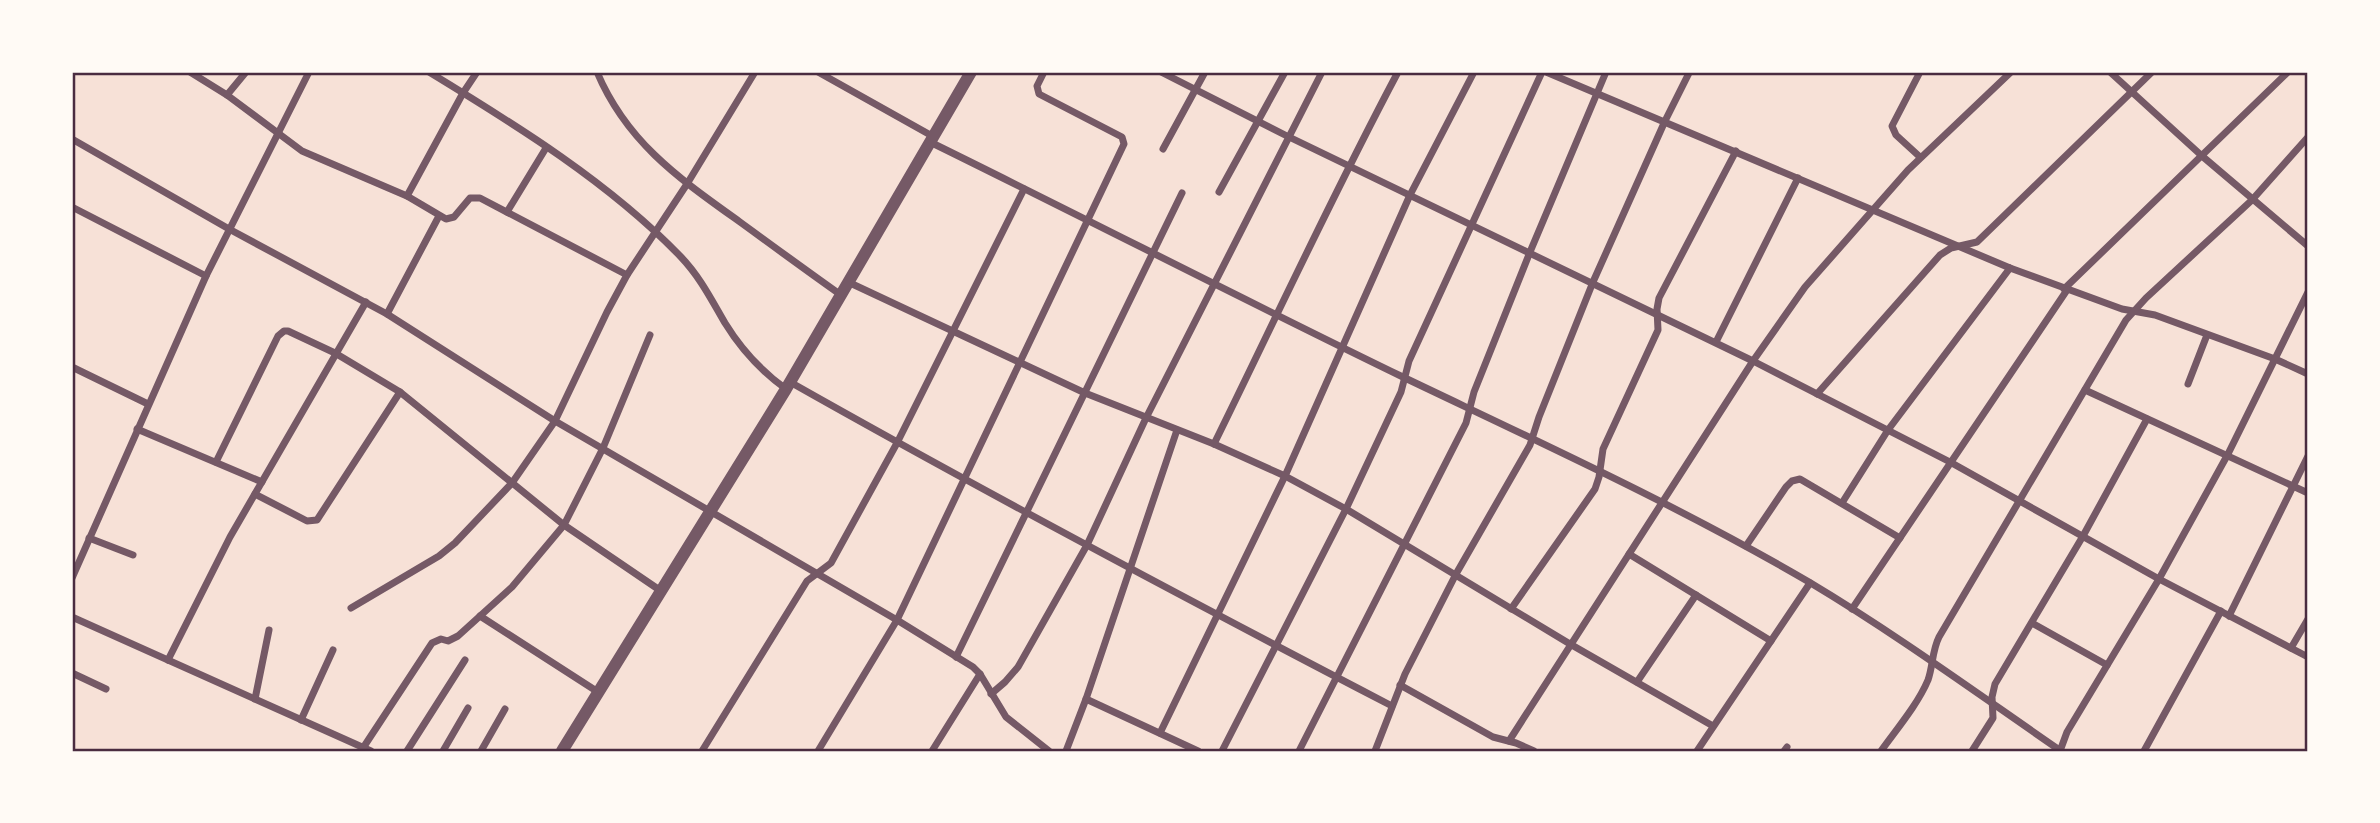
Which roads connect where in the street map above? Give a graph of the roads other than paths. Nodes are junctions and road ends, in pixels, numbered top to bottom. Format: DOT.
graph roads {
  1 [pos="190,72"];
  2 [pos="246,72"];
  3 [pos="309,72"];
  4 [pos="429,72"];
  5 [pos="477,72"];
  6 [pos="597,72"];
  7 [pos="755,72"];
  8 [pos="818,72"];
  9 [pos="971,72"];
  10 [pos="1044,72"];
  11 [pos="1161,72"];
  12 [pos="1205,72"];
  13 [pos="1285,72"];
  14 [pos="1322,72"];
  15 [pos="1398,72"];
  16 [pos="1474,72"];
  17 [pos="1544,72"];
  18 [pos="1606,72"];
  19 [pos="1920,72"];
  20 [pos="2011,72"];
  21 [pos="2110,72"];
  22 [pos="2152,72"];
  23 [pos="2288,72"];
  24 [pos="1689,73"];
  25 [pos="1196,89"];
  26 [pos="2132,91"];
  27 [pos="1597,92"];
  28 [pos="463,93"];
  29 [pos="227,95"];
  30 [pos="1258,121"];
  31 [pos="1665,121"];
  32 [pos="277,132"];
  33 [pos="1287,136"];
  34 [pos="2308,137"];
  35 [pos="72,139"];
  36 [pos="932,140"];
  37 [pos="546,148"];
  38 [pos="1163,149"];
  39 [pos="1736,151"];
  40 [pos="2202,156"];
  41 [pos="1920,158"];
  42 [pos="1348,165"];
  43 [pos="1798,178"];
  44 [pos="687,184"];
  45 [pos="1024,189"];
  46 [pos="1219,192"];
  47 [pos="1182,193"];
  48 [pos="1410,195"];
  49 [pos="407,196"];
  50 [pos="2252,200"];
  51 [pos="72,207"];
  52 [pos="1872,209"];
  53 [pos="507,212"];
  54 [pos="439,216"];
  55 [pos="1088,220"];
  56 [pos="1471,224"];
  57 [pos="229,229"];
  58 [pos="656,232"];
  59 [pos="2308,246"];
  60 [pos="1957,247"];
  61 [pos="1530,251"];
  62 [pos="1152,253"];
  63 [pos="2010,268"];
  64 [pos="628,275"];
  65 [pos="206,276"];
  66 [pos="848,282"];
  67 [pos="1593,282"];
  68 [pos="1214,284"];
  69 [pos="2065,289"];
  70 [pos="2308,292"];
  71 [pos="841,295"];
  72 [pos="366,302"];
  73 [pos="2133,311"];
  74 [pos="387,314"];
  75 [pos="1278,314"];
  76 [pos="1657,314"];
  77 [pos="953,332"];
  78 [pos="650,335"];
  79 [pos="2207,335"];
  80 [pos="1716,342"];
  81 [pos="1343,346"];
  82 [pos="335,353"];
  83 [pos="2275,359"];
  84 [pos="1753,361"];
  85 [pos="1019,362"];
  86 [pos="72,367"];
  87 [pos="2308,374"];
  88 [pos="1404,377"];
  89 [pos="2188,384"];
  90 [pos="788,385"];
  91 [pos="2085,390"];
  92 [pos="400,392"];
  93 [pos="1085,393"];
  94 [pos="1817,394"];
  95 [pos="148,404"];
  96 [pos="1470,408"];
  97 [pos="1146,418"];
  98 [pos="2147,419"];
  99 [pos="555,421"];
  100 [pos="137,429"];
  101 [pos="1177,430"];
  102 [pos="1888,430"];
  103 [pos="1532,438"];
  104 [pos="897,443"];
  105 [pos="1214,444"];
  106 [pos="603,448"];
  107 [pos="2228,454"];
  108 [pos="2308,456"];
  109 [pos="216,462"];
  110 [pos="1950,462"];
  111 [pos="1600,470"];
  112 [pos="1285,476"];
  113 [pos="963,478"];
  114 [pos="262,481"];
  115 [pos="512,483"];
  116 [pos="2293,485"];
  117 [pos="2308,493"];
  118 [pos="255,494"];
  119 [pos="2021,501"];
  120 [pos="1842,503"];
  121 [pos="1662,504"];
  122 [pos="1346,509"];
  123 [pos="711,510"];
  124 [pos="1027,512"];
  125 [pos="564,525"];
  126 [pos="2083,536"];
  127 [pos="89,538"];
  128 [pos="1900,538"];
  129 [pos="1406,544"];
  130 [pos="1087,545"];
  131 [pos="1746,546"];
  132 [pos="1629,554"];
  133 [pos="133,555"];
  134 [pos="1129,567"];
  135 [pos="816,574"];
  136 [pos="1456,574"];
  137 [pos="72,578"];
  138 [pos="2159,579"];
  139 [pos="1810,583"];
  140 [pos="661,591"];
  141 [pos="1696,595"];
  142 [pos="351,608"];
  143 [pos="1511,609"];
  144 [pos="1852,609"];
  145 [pos="2221,611"];
  146 [pos="480,616"];
  147 [pos="1219,616"];
  148 [pos="2229,616"];
  149 [pos="72,617"];
  150 [pos="897,620"];
  151 [pos="2308,620"];
  152 [pos="2032,622"];
  153 [pos="269,630"];
  154 [pos="1771,641"];
  155 [pos="1570,644"];
  156 [pos="1277,646"];
  157 [pos="2291,648"];
  158 [pos="333,650"];
  159 [pos="956,657"];
  160 [pos="2308,657"];
  161 [pos="168,660"];
  162 [pos="465,660"];
  163 [pos="1931,661"];
  164 [pos="2107,665"];
  165 [pos="72,673"];
  166 [pos="980,674"];
  167 [pos="1336,676"];
  168 [pos="1637,682"];
  169 [pos="1400,685"];
  170 [pos="106,689"];
  171 [pos="598,692"];
  172 [pos="991,694"];
  173 [pos="255,699"];
  174 [pos="1086,699"];
  175 [pos="1993,704"];
  176 [pos="1392,706"];
  177 [pos="468,708"];
  178 [pos="505,709"];
  179 [pos="301,720"];
  180 [pos="1713,726"];
  181 [pos="1160,733"];
  182 [pos="1509,741"];
  183 [pos="367,749"];
  184 [pos="407,751"];
  185 [pos="443,751"];
  186 [pos="481,751"];
  187 [pos="562,751"];
  188 [pos="702,751"];
  189 [pos="818,751"];
  190 [pos="932,751"];
  191 [pos="1049,751"];
  192 [pos="1066,751"];
  193 [pos="1198,751"];
  194 [pos="1222,751"];
  195 [pos="1299,751"];
  196 [pos="1375,751"];
  197 [pos="1534,751"];
  198 [pos="1697,751"];
  199 [pos="1881,751"];
  200 [pos="1972,751"];
  201 [pos="2060,751"];
  202 [pos="2144,751"];
  1 -- 29 [label="street"];
  2 -- 29 [label="street"];
  3 -- 32 [label="street"];
  4 -- 28 [label="street"];
  5 -- 28 [label="street"];
  6 -- 44 [label="street"];
  7 -- 44 [label="street"];
  8 -- 36 [label="street"];
  9 -- 36 [label="street"];
  10 -- 55 [label="street"];
  11 -- 25 [label="street"];
  12 -- 25 [label="street"];
  13 -- 30 [label="street"];
  14 -- 33 [label="street"];
  15 -- 42 [label="street"];
  16 -- 48 [label="street"];
  17 -- 27 [label="street"];
  17 -- 56 [label="street"];
  18 -- 27 [label="street"];
  19 -- 41 [label="street"];
  20 -- 41 [label="street"];
  21 -- 26 [label="street"];
  22 -- 26 [label="street"];
  23 -- 40 [label="street"];
  24 -- 31 [label="street"];
  25 -- 30 [label="street"];
  25 -- 38 [label="street"];
  26 -- 40 [label="street"];
  26 -- 60 [label="street"];
  27 -- 31 [label="street"];
  27 -- 61 [label="street"];
  28 -- 37 [label="street"];
  28 -- 49 [label="street"];
  29 -- 32 [label="street"];
  30 -- 33 [label="street"];
  30 -- 46 [label="street"];
  31 -- 39 [label="street"];
  31 -- 67 [label="street"];
  32 -- 49 [label="street"];
  32 -- 57 [label="street"];
  33 -- 42 [label="street"];
  33 -- 68 [label="street"];
  34 -- 50 [label="street"];
  35 -- 57 [label="street"];
  36 -- 45 [label="street"];
  36 -- 66 [label="street"];
  37 -- 53 [label="street"];
  37 -- 58 [label="street"];
  39 -- 43 [label="street"];
  39 -- 76 [label="street"];
  40 -- 50 [label="street"];
  40 -- 69 [label="street"];
  41 -- 52 [label="street"];
  42 -- 48 [label="street"];
  42 -- 75 [label="street"];
  43 -- 52 [label="street"];
  43 -- 80 [label="street"];
  44 -- 58 [label="street"];
  44 -- 71 [label="street"];
  45 -- 55 [label="street"];
  45 -- 77 [label="street"];
  47 -- 62 [label="street"];
  48 -- 56 [label="street"];
  48 -- 81 [label="street"];
  49 -- 54 [label="street"];
  50 -- 59 [label="street"];
  50 -- 73 [label="street"];
  51 -- 65 [label="street"];
  52 -- 60 [label="street"];
  52 -- 84 [label="street"];
  53 -- 54 [label="street"];
  53 -- 64 [label="street"];
  54 -- 74 [label="street"];
  55 -- 62 [label="street"];
  55 -- 85 [label="street"];
  56 -- 61 [label="street"];
  56 -- 88 [label="street"];
  57 -- 65 [label="street"];
  57 -- 72 [label="street"];
  58 -- 64 [label="street"];
  58 -- 90 [label="street"];
  60 -- 63 [label="street"];
  60 -- 94 [label="street"];
  61 -- 67 [label="street"];
  61 -- 96 [label="street"];
  62 -- 68 [label="street"];
  62 -- 93 [label="street"];
  63 -- 69 [label="street"];
  63 -- 102 [label="street"];
  64 -- 99 [label="street"];
  65 -- 95 [label="street"];
  66 -- 71 [label="street"];
  66 -- 77 [label="street"];
  67 -- 76 [label="street"];
  67 -- 103 [label="street"];
  68 -- 75 [label="street"];
  68 -- 97 [label="street"];
  69 -- 73 [label="street"];
  69 -- 110 [label="street"];
  70 -- 83 [label="street"];
  71 -- 90 [label="street"];
  72 -- 74 [label="street"];
  72 -- 82 [label="street"];
  73 -- 79 [label="street"];
  73 -- 91 [label="street"];
  74 -- 99 [label="street"];
  75 -- 81 [label="street"];
  75 -- 105 [label="street"];
  76 -- 80 [label="street"];
  76 -- 111 [label="street"];
  77 -- 85 [label="street"];
  77 -- 104 [label="street"];
  78 -- 106 [label="street"];
  79 -- 83 [label="street"];
  79 -- 89 [label="street"];
  80 -- 84 [label="street"];
  81 -- 88 [label="street"];
  81 -- 112 [label="street"];
  82 -- 92 [label="street"];
  82 -- 109 [label="street"];
  82 -- 114 [label="street"];
  83 -- 87 [label="street"];
  83 -- 107 [label="street"];
  84 -- 94 [label="street"];
  84 -- 121 [label="street"];
  85 -- 93 [label="street"];
  85 -- 113 [label="street"];
  86 -- 95 [label="street"];
  88 -- 96 [label="street"];
  88 -- 122 [label="street"];
  90 -- 104 [label="street"];
  90 -- 123 [label="street"];
  91 -- 98 [label="street"];
  91 -- 119 [label="street"];
  92 -- 115 [label="street"];
  92 -- 118 [label="street"];
  93 -- 97 [label="street"];
  93 -- 124 [label="street"];
  94 -- 102 [label="street"];
  95 -- 100 [label="street"];
  96 -- 103 [label="street"];
  96 -- 129 [label="street"];
  97 -- 101 [label="street"];
  97 -- 130 [label="street"];
  98 -- 107 [label="street"];
  98 -- 126 [label="street"];
  99 -- 106 [label="street"];
  99 -- 115 [label="street"];
  100 -- 109 [label="street"];
  100 -- 127 [label="street"];
  101 -- 105 [label="street"];
  101 -- 134 [label="street"];
  102 -- 110 [label="street"];
  102 -- 120 [label="street"];
  103 -- 111 [label="street"];
  103 -- 136 [label="street"];
  104 -- 113 [label="street"];
  104 -- 135 [label="street"];
  105 -- 112 [label="street"];
  106 -- 123 [label="street"];
  106 -- 125 [label="street"];
  107 -- 116 [label="street"];
  107 -- 138 [label="street"];
  108 -- 116 [label="street"];
  109 -- 114 [label="street"];
  110 -- 119 [label="street"];
  110 -- 128 [label="street"];
  111 -- 121 [label="street"];
  111 -- 143 [label="street"];
  112 -- 122 [label="street"];
  112 -- 147 [label="street"];
  113 -- 124 [label="street"];
  113 -- 150 [label="street"];
  114 -- 118 [label="street"];
  115 -- 125 [label="street"];
  115 -- 142 [label="street"];
  116 -- 117 [label="street"];
  116 -- 148 [label="street"];
  118 -- 161 [label="street"];
  119 -- 126 [label="street"];
  119 -- 163 [label="street"];
  120 -- 128 [label="street"];
  120 -- 131 [label="street"];
  121 -- 131 [label="street"];
  121 -- 132 [label="street"];
  122 -- 129 [label="street"];
  122 -- 156 [label="street"];
  123 -- 135 [label="street"];
  123 -- 140 [label="street"];
  124 -- 130 [label="street"];
  124 -- 159 [label="street"];
  125 -- 140 [label="street"];
  125 -- 146 [label="street"];
  126 -- 138 [label="street"];
  126 -- 152 [label="street"];
  127 -- 133 [label="street"];
  127 -- 137 [label="street"];
  128 -- 144 [label="street"];
  129 -- 136 [label="street"];
  129 -- 167 [label="street"];
  130 -- 134 [label="street"];
  130 -- 172 [label="street"];
  131 -- 139 [label="street"];
  132 -- 141 [label="street"];
  132 -- 155 [label="street"];
  134 -- 147 [label="street"];
  134 -- 174 [label="street"];
  135 -- 150 [label="street"];
  135 -- 188 [label="street"];
  136 -- 143 [label="street"];
  136 -- 169 [label="street"];
  138 -- 145 [label="street"];
  138 -- 164 [label="street"];
  139 -- 144 [label="street"];
  139 -- 154 [label="street"];
  140 -- 171 [label="street"];
  141 -- 154 [label="street"];
  141 -- 168 [label="street"];
  143 -- 155 [label="street"];
  144 -- 163 [label="street"];
  145 -- 148 [label="street"];
  145 -- 202 [label="street"];
  146 -- 171 [label="street"];
  146 -- 183 [label="street"];
  147 -- 156 [label="street"];
  147 -- 181 [label="street"];
  148 -- 157 [label="street"];
  149 -- 161 [label="street"];
  150 -- 159 [label="street"];
  150 -- 189 [label="street"];
  151 -- 157 [label="street"];
  152 -- 164 [label="street"];
  152 -- 175 [label="street"];
  153 -- 173 [label="street"];
  154 -- 180 [label="street"];
  155 -- 168 [label="street"];
  155 -- 182 [label="street"];
  156 -- 167 [label="street"];
  156 -- 194 [label="street"];
  157 -- 160 [label="street"];
  158 -- 179 [label="street"];
  159 -- 166 [label="street"];
  161 -- 173 [label="street"];
  162 -- 184 [label="street"];
  163 -- 175 [label="street"];
  163 -- 199 [label="street"];
  164 -- 201 [label="street"];
  165 -- 170 [label="street"];
  166 -- 172 [label="street"];
  166 -- 190 [label="street"];
  167 -- 176 [label="street"];
  167 -- 195 [label="street"];
  168 -- 180 [label="street"];
  169 -- 176 [label="street"];
  169 -- 182 [label="street"];
  171 -- 187 [label="street"];
  172 -- 191 [label="street"];
  173 -- 179 [label="street"];
  174 -- 181 [label="street"];
  174 -- 192 [label="street"];
  175 -- 200 [label="street"];
  175 -- 201 [label="street"];
  176 -- 196 [label="street"];
  177 -- 185 [label="street"];
  178 -- 186 [label="street"];
  179 -- 183 [label="street"];
  180 -- 198 [label="street"];
  181 -- 193 [label="street"];
  182 -- 197 [label="street"];
}
